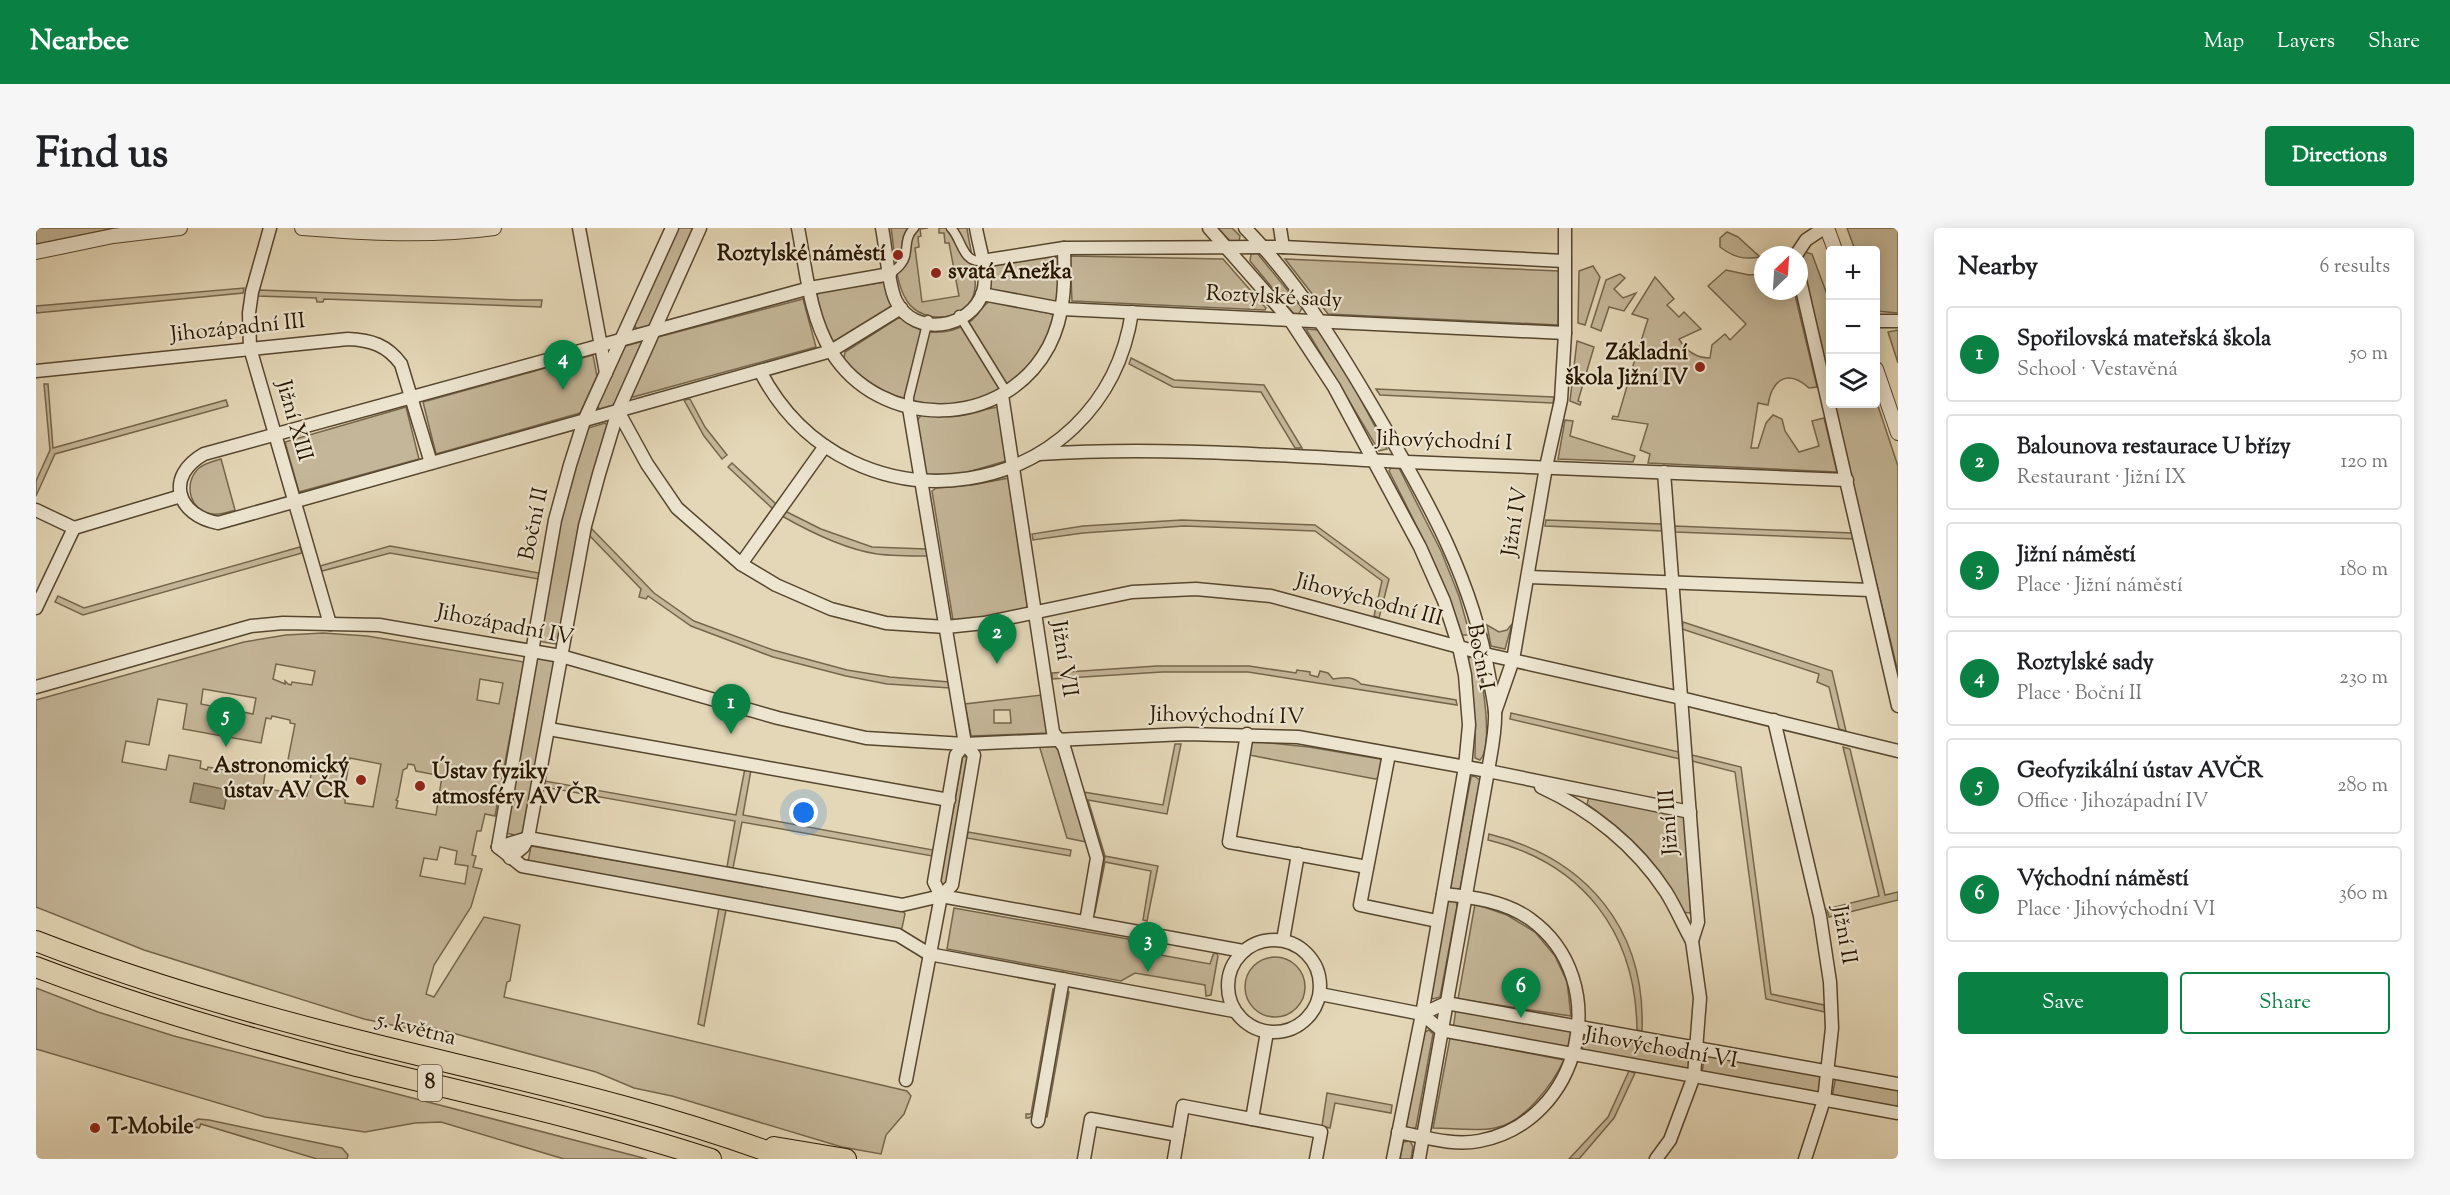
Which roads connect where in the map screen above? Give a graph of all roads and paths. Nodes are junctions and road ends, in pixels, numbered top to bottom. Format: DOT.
graph roads {
  1 [pos="180,228"];
  2 [pos="270,228"];
  3 [pos="302,228"];
  4 [pos="494,228"];
  5 [pos="579,228"];
  6 [pos="672,228"];
  7 [pos="700,228"];
  8 [pos="798,228"];
  9 [pos="882,228"];
  10 [pos="914,228"];
  11 [pos="951,228"];
  12 [pos="976,228"];
  13 [pos="1209,228"];
  14 [pos="1245,228"];
  15 [pos="1280,228"];
  16 [pos="1565,228"];
  17 [pos="1826,228"];
  18 [pos="1801,246"];
  19 [pos="1833,246"];
  20 [pos="1282,247"];
  21 [pos="1064,248"];
  22 [pos="1229,248"];
  23 [pos="1264,248"];
  24 [pos="36,252"];
  25 [pos="982,261"];
  26 [pos="1564,261"];
  27 [pos="890,274"];
  28 [pos="810,288"];
  29 [pos="982,294"];
  30 [pos="1805,300"];
  31 [pos="901,308"];
  32 [pos="1062,309"];
  33 [pos="1132,312"];
  34 [pos="960,317"];
  35 [pos="1290,320"];
  36 [pos="1880,321"];
  37 [pos="1898,321"];
  38 [pos="928,322"];
  39 [pos="1319,322"];
  40 [pos="656,330"];
  41 [pos="1565,333"];
  42 [pos="623,339"];
  43 [pos="601,345"];
  44 [pos="250,348"];
  45 [pos="831,351"];
  46 [pos="36,371"];
  47 [pos="760,371"];
  48 [pos="606,373"];
  49 [pos="1880,383"];
  50 [pos="1002,395"];
  51 [pos="411,397"];
  52 [pos="909,408"];
  53 [pos="618,411"];
  54 [pos="584,421"];
  55 [pos="1898,433"];
  56 [pos="276,435"];
  57 [pos="825,447"];
  58 [pos="1039,454"];
  59 [pos="1376,460"];
  60 [pos="1405,462"];
  61 [pos="430,463"];
  62 [pos="1013,467"];
  63 [pos="1546,467"];
  64 [pos="1664,472"];
  65 [pos="1847,480"];
  66 [pos="922,481"];
  67 [pos="181,496"];
  68 [pos="295,501"];
  69 [pos="36,510"];
  70 [pos="74,528"];
  71 [pos="741,564"];
  72 [pos="1529,577"];
  73 [pos="1673,582"];
  74 [pos="1870,590"];
  75 [pos="36,608"];
  76 [pos="1035,613"];
  77 [pos="330,624"];
  78 [pos="946,627"];
  79 [pos="1459,647"];
  80 [pos="531,651"];
  81 [pos="1485,654"];
  82 [pos="561,656"];
  83 [pos="1513,660"];
  84 [pos="36,687"];
  85 [pos="1681,698"];
  86 [pos="1898,706"];
  87 [pos="1495,713"];
  88 [pos="1774,720"];
  89 [pos="549,729"];
  90 [pos="1247,734"];
  91 [pos="1058,739"];
  92 [pos="965,744"];
  93 [pos="1898,751"];
  94 [pos="1389,754"];
  95 [pos="1465,767"];
  96 [pos="1488,771"];
  97 [pos="1521,778"];
  98 [pos="949,800"];
  99 [pos="1690,812"];
  100 [pos="528,838"];
  101 [pos="498,847"];
  102 [pos="1298,854"];
  103 [pos="510,858"];
  104 [pos="1367,867"];
  105 [pos="1443,894"];
  106 [pos="941,896"];
  107 [pos="1467,896"];
  108 [pos="1437,921"];
  109 [pos="1086,922"];
  110 [pos="1283,940"];
  111 [pos="36,941"];
  112 [pos="1692,941"];
  113 [pos="1243,951"];
  114 [pos="929,954"];
  115 [pos="36,967"];
  116 [pos="1063,979"];
  117 [pos="1320,994"];
  118 [pos="1446,1003"];
  119 [pos="1234,1011"];
  120 [pos="1422,1014"];
  121 [pos="1579,1027"];
  122 [pos="1441,1030"];
  123 [pos="1267,1032"];
  124 [pos="1698,1048"];
  125 [pos="1573,1054"];
  126 [pos="1827,1071"];
  127 [pos="1694,1076"];
  128 [pos="906,1080"];
  129 [pos="1898,1084"];
  130 [pos="1824,1100"];
  131 [pos="1898,1113"];
  132 [pos="1252,1119"];
  133 [pos="1038,1121"];
  134 [pos="1398,1132"];
  135 [pos="1178,1136"];
  136 [pos="1422,1137"];
  137 [pos="736,1140"];
  138 [pos="711,1159"];
  139 [pos="788,1159"];
  140 [pos="846,1159"];
  141 [pos="1084,1159"];
  142 [pos="1173,1159"];
  143 [pos="1316,1159"];
  144 [pos="1393,1159"];
  145 [pos="1419,1159"];
  146 [pos="1656,1159"];
  147 [pos="1805,1159"];
  1 -- 24 [label="street"];
  2 -- 44 [label="street, Jižní XIII"];
  3 -- 4 [label="street"];
  5 -- 43 [label="street"];
  6 -- 42 [label="street, Boční II"];
  7 -- 40 [label="street"];
  8 -- 28 [label="street"];
  9 -- 27 [label="street"];
  10 -- 27 [label="street"];
  11 -- 25 [label="street"];
  12 -- 25 [label="street"];
  13 -- 22 [label="street, Boční I"];
  14 -- 23 [label="street, Boční I"];
  15 -- 20 [label="street"];
  16 -- 26 [label="street, Jižní IV"];
  17 -- 18 [label="street"];
  17 -- 19 [label="street"];
  20 -- 23 [label="street, Roztylské sady"];
  20 -- 26 [label="street, Roztylské sady"];
  21 -- 22 [label="street, Roztylské sady"];
  21 -- 25 [label="street, Roztylské sady"];
  21 -- 32 [label="street"];
  22 -- 23 [label="street, Roztylské sady"];
  22 -- 35 [label="street, Boční I"];
  23 -- 39 [label="street, Boční I"];
  25 -- 29 [label="street"];
  26 -- 41 [label="street, Jižní IV"];
  27 -- 28 [label="street"];
  27 -- 31 [label="street"];
  28 -- 40 [label="street"];
  28 -- 45 [label="street"];
  29 -- 32 [label="street, Roztylské sady"];
  29 -- 34 [label="street"];
  30 -- 65 [label="street"];
  31 -- 38 [label="street"];
  31 -- 45 [label="street"];
  32 -- 33 [label="street, Roztylské sady"];
  32 -- 50 [label="street"];
  33 -- 35 [label="street, Roztylské sady"];
  33 -- 58 [label="street"];
  34 -- 38 [label="street"];
  34 -- 50 [label="street"];
  35 -- 39 [label="street, Roztylské sady"];
  35 -- 59 [label="street, Boční I"];
  36 -- 37 [label="street"];
  38 -- 52 [label="street"];
  39 -- 41 [label="street, Roztylské sady"];
  39 -- 60 [label="street, Boční I"];
  40 -- 42 [label="street"];
  40 -- 53 [label="street"];
  41 -- 63 [label="street, Jižní IV"];
  42 -- 43 [label="street"];
  42 -- 48 [label="street, Boční II"];
  43 -- 48 [label="street"];
  43 -- 51 [label="street"];
  44 -- 46 [label="street, Jihozápadní III"];
  44 -- 51 [label="street, Jihozápadní III"];
  44 -- 56 [label="street, Jižní XIII"];
  45 -- 47 [label="street"];
  45 -- 52 [label="street"];
  47 -- 53 [label="street"];
  47 -- 57 [label="street"];
  48 -- 54 [label="street, Boční II"];
  49 -- 55 [label="street"];
  50 -- 52 [label="street"];
  50 -- 62 [label="street, Jižní VII"];
  51 -- 56 [label="street"];
  51 -- 61 [label="street, Jihozápadní III"];
  52 -- 66 [label="street"];
  53 -- 54 [label="street"];
  53 -- 71 [label="street, Jihovýchodní III"];
  53 -- 82 [label="street"];
  54 -- 61 [label="street"];
  54 -- 80 [label="street, Boční II"];
  56 -- 67 [label="street"];
  56 -- 68 [label="street, Jižní XIII"];
  57 -- 66 [label="street"];
  57 -- 71 [label="street"];
  58 -- 59 [label="street, Jihovýchodní I"];
  58 -- 62 [label="street"];
  59 -- 60 [label="street, Jihovýchodní I"];
  59 -- 79 [label="street, Boční I"];
  60 -- 63 [label="street, Jihovýchodní I"];
  60 -- 81 [label="street, Boční I"];
  61 -- 68 [label="street"];
  62 -- 66 [label="street"];
  62 -- 76 [label="street, Jižní VII"];
  63 -- 64 [label="street, Jihovýchodní I"];
  63 -- 72 [label="street, Jižní IV"];
  64 -- 65 [label="street, Jihovýchodní I"];
  64 -- 73 [label="street, Jižní III"];
  65 -- 74 [label="street"];
  66 -- 78 [label="street"];
  67 -- 68 [label="street"];
  67 -- 70 [label="street"];
  68 -- 77 [label="street, Jižní XIII"];
  69 -- 70 [label="street"];
  70 -- 75 [label="street"];
  71 -- 78 [label="street, Jihovýchodní III"];
  72 -- 73 [label="street"];
  72 -- 83 [label="street, Jižní IV"];
  73 -- 74 [label="street"];
  73 -- 85 [label="street, Jižní III"];
  74 -- 86 [label="street"];
  76 -- 78 [label="street, Jihovýchodní III"];
  76 -- 79 [label="street, Jihovýchodní III"];
  76 -- 91 [label="street, Jižní VII"];
  77 -- 80 [label="street, Jihozápadní IV"];
  77 -- 84 [label="street, Jihozápadní IV"];
  78 -- 92 [label="street"];
  79 -- 81 [label="street, Jihovýchodní III"];
  79 -- 95 [label="street, Boční I"];
  80 -- 82 [label="street, Jihozápadní IV"];
  80 -- 101 [label="street, Boční II"];
  81 -- 83 [label="street, Jihovýchodní III"];
  81 -- 87 [label="street, Boční I"];
  82 -- 89 [label="street"];
  82 -- 92 [label="street, Jihozápadní IV"];
  83 -- 85 [label="street, Jihovýchodní III"];
  83 -- 87 [label="street, Jižní IV"];
  85 -- 88 [label="street, Jihovýchodní III"];
  85 -- 99 [label="street, Jižní III"];
  87 -- 96 [label="street, Boční I"];
  88 -- 93 [label="street, Jihovýchodní III"];
  88 -- 126 [label="street, Jižní II"];
  89 -- 98 [label="street"];
  89 -- 100 [label="street"];
  90 -- 91 [label="street, Jihovýchodní IV"];
  90 -- 94 [label="street, Jihovýchodní IV"];
  90 -- 102 [label="street"];
  91 -- 92 [label="street, Jihovýchodní IV"];
  91 -- 109 [label="street, Jižní VII"];
  92 -- 98 [label="street"];
  92 -- 106 [label="street"];
  94 -- 95 [label="street, Jihovýchodní IV"];
  94 -- 104 [label="street"];
  95 -- 96 [label="street, Jihovýchodní IV"];
  95 -- 105 [label="street, Boční I"];
  96 -- 97 [label="street, Jihovýchodní IV"];
  96 -- 107 [label="street, Boční I"];
  97 -- 99 [label="street, Jihovýchodní IV"];
  97 -- 112 [label="street, Jihovýchodní IV"];
  98 -- 106 [label="street"];
  99 -- 112 [label="street, Jižní III"];
  100 -- 101 [label="street"];
  100 -- 103 [label="street"];
  100 -- 106 [label="street"];
  101 -- 103 [label="street"];
  102 -- 104 [label="street"];
  102 -- 110 [label="street"];
  103 -- 114 [label="street"];
  104 -- 108 [label="street"];
  105 -- 107 [label="street"];
  105 -- 108 [label="street, Boční I"];
  106 -- 109 [label="street"];
  106 -- 114 [label="street"];
  107 -- 118 [label="street, Boční I"];
  107 -- 121 [label="street"];
  108 -- 120 [label="street, Boční I"];
  109 -- 113 [label="street"];
  110 -- 113 [label="street"];
  110 -- 117 [label="street"];
  111 -- 137 [label="highway, 5. května / 8"];
  112 -- 124 [label="street, Jižní III"];
  113 -- 119 [label="street"];
  114 -- 116 [label="street"];
  114 -- 128 [label="street"];
  115 -- 138 [label="highway, 8"];
  116 -- 119 [label="street"];
  116 -- 133 [label="street"];
  117 -- 120 [label="street, Jihovýchodní VI"];
  117 -- 123 [label="street"];
  118 -- 120 [label="street"];
  118 -- 121 [label="street, Jihovýchodní VI"];
  118 -- 122 [label="street, Boční I"];
  119 -- 123 [label="street"];
  120 -- 122 [label="street, Jihovýchodní VI"];
  120 -- 134 [label="street, Boční I"];
  121 -- 124 [label="street, Jihovýchodní VI"];
  121 -- 125 [label="street"];
  122 -- 125 [label="street, Jihovýchodní VI"];
  122 -- 136 [label="street, Boční I"];
  123 -- 132 [label="street"];
  124 -- 126 [label="street, Jihovýchodní VI"];
  124 -- 127 [label="street, Jižní III"];
  125 -- 127 [label="street, Jihovýchodní VI"];
  125 -- 136 [label="street"];
  126 -- 129 [label="street, Jihovýchodní VI"];
  126 -- 130 [label="street, Jižní II"];
  127 -- 130 [label="street, Jihovýchodní VI"];
  127 -- 146 [label="street, Jižní III"];
  130 -- 131 [label="street, Jihovýchodní VI"];
  130 -- 147 [label="street, Jižní II"];
  132 -- 135 [label="street"];
  132 -- 143 [label="street"];
  134 -- 136 [label="street"];
  134 -- 144 [label="street, Boční I"];
  135 -- 141 [label="street"];
  135 -- 142 [label="street"];
  136 -- 145 [label="street, Boční I"];
  137 -- 139 [label="highway, 5. května / 8"];
  137 -- 140 [label="highway"];
}
